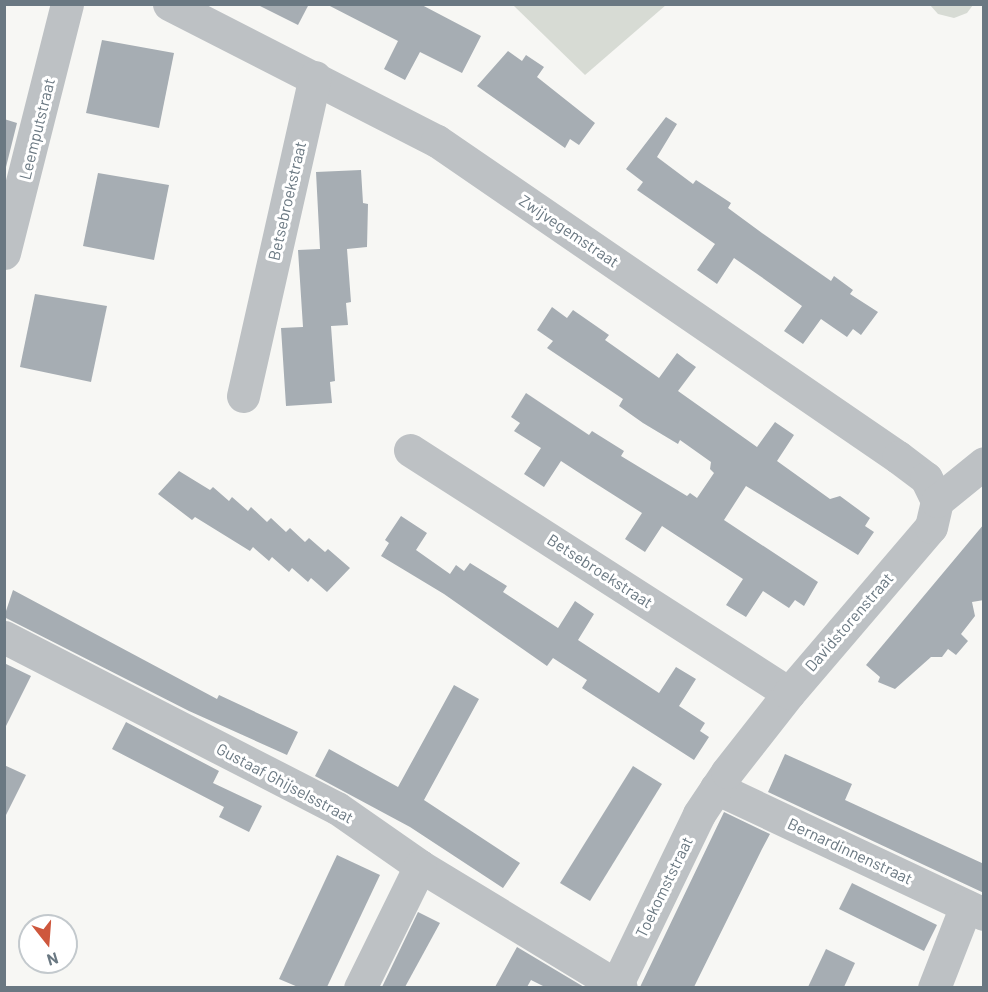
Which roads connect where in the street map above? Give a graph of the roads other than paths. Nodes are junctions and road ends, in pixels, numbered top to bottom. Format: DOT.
graph roads {
  1 [pos="67,4"];
  2 [pos="169,4"];
  3 [pos="315,77"];
  4 [pos="4,253"];
  5 [pos="243,396"];
  6 [pos="410,450"];
  7 [pos="984,463"];
  8 [pos="937,501"];
  9 [pos="4,638"];
  10 [pos="789,693"];
  11 [pos="716,788"];
  12 [pos="420,866"];
  13 [pos="975,910"];
  14 [pos="617,986"];
  15 [pos="360,987"];
  16 [pos="934,987"];
  1 -- 4 [label="street, Leemputstraat"];
  2 -- 3 [label="street, Zwijvegemstraat"];
  3 -- 5 [label="street, Betsebroekstraat"];
  3 -- 8 [label="street, Zwijvegemstraat"];
  6 -- 10 [label="street, Betsebroekstraat"];
  7 -- 8 [label="street"];
  8 -- 10 [label="street, Davidstorenstraat"];
  9 -- 12 [label="street, Gustaaf Ghijselsstraat"];
  10 -- 11 [label="street, Davidstorenstraat"];
  11 -- 13 [label="street, Bernardinnenstraat"];
  11 -- 14 [label="street, Toekomststraat"];
  12 -- 14 [label="street, Gustaaf Ghijselsstraat"];
  12 -- 15 [label="street"];
  13 -- 16 [label="street"];
}
